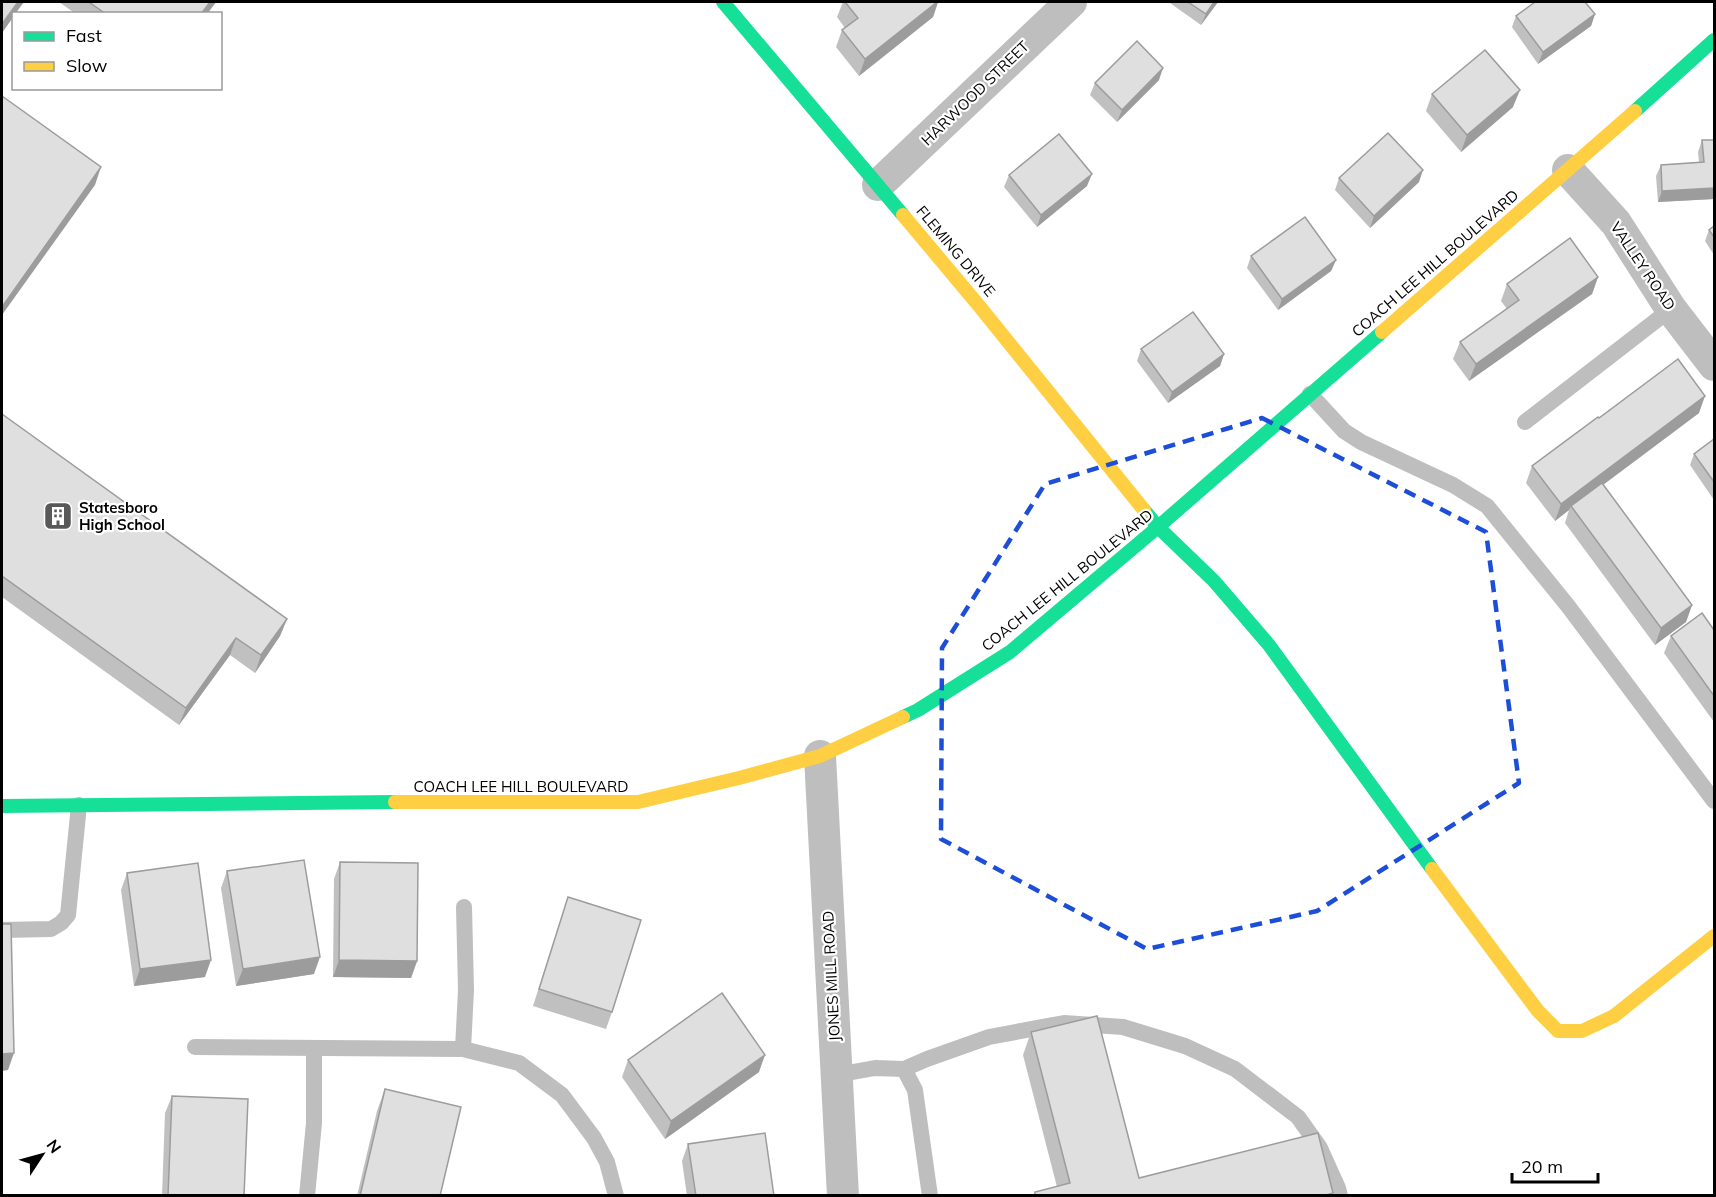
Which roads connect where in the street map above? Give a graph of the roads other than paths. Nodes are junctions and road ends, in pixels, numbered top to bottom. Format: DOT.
graph roads {
  1 [pos="723,2"];
  2 [pos="1071,2"];
  3 [pos="1714,40"];
  4 [pos="1568,170"];
  5 [pos="878,185"];
  6 [pos="1671,309"];
  7 [pos="1714,365"];
  8 [pos="1310,394"];
  9 [pos="1525,422"];
  10 [pos="1158,527"];
  11 [pos="820,756"];
  12 [pos="1714,801"];
  13 [pos="79,805"];
  14 [pos="2,806"];
  15 [pos="464,907"];
  16 [pos="2,930"];
  17 [pos="1714,936"];
  18 [pos="195,1047"];
  19 [pos="314,1048"];
  20 [pos="463,1049"];
  21 [pos="904,1069"];
  22 [pos="836,1075"];
  23 [pos="307,1196"];
  24 [pos="616,1196"];
  25 [pos="843,1196"];
  26 [pos="930,1196"];
  27 [pos="1340,1196"];
  1 -- 5 [label="street, FLEMING DRIVE"];
  2 -- 5 [label="street, HARWOOD STREET"];
  3 -- 4 [label="street, COACH LEE HILL BOULEVARD"];
  4 -- 6 [label="street, VALLEY ROAD"];
  4 -- 8 [label="street, COACH LEE HILL BOULEVARD"];
  5 -- 10 [label="street, FLEMING DRIVE"];
  6 -- 7 [label="street, VALLEY ROAD"];
  6 -- 9 [label="lane"];
  8 -- 10 [label="street, COACH LEE HILL BOULEVARD"];
  8 -- 12 [label="lane"];
  10 -- 11 [label="street, COACH LEE HILL BOULEVARD"];
  10 -- 17 [label="street, FLEMING DRIVE"];
  11 -- 13 [label="street, COACH LEE HILL BOULEVARD"];
  11 -- 22 [label="street, JONES MILL ROAD"];
  13 -- 14 [label="street, COACH LEE HILL BOULEVARD"];
  13 -- 16 [label="lane"];
  15 -- 20 [label="lane"];
  18 -- 19 [label="lane"];
  19 -- 20 [label="lane"];
  19 -- 23 [label="lane"];
  20 -- 24 [label="lane"];
  21 -- 22 [label="lane"];
  21 -- 26 [label="lane"];
  21 -- 27 [label="lane"];
  22 -- 25 [label="street, JONES MILL ROAD"];
}
